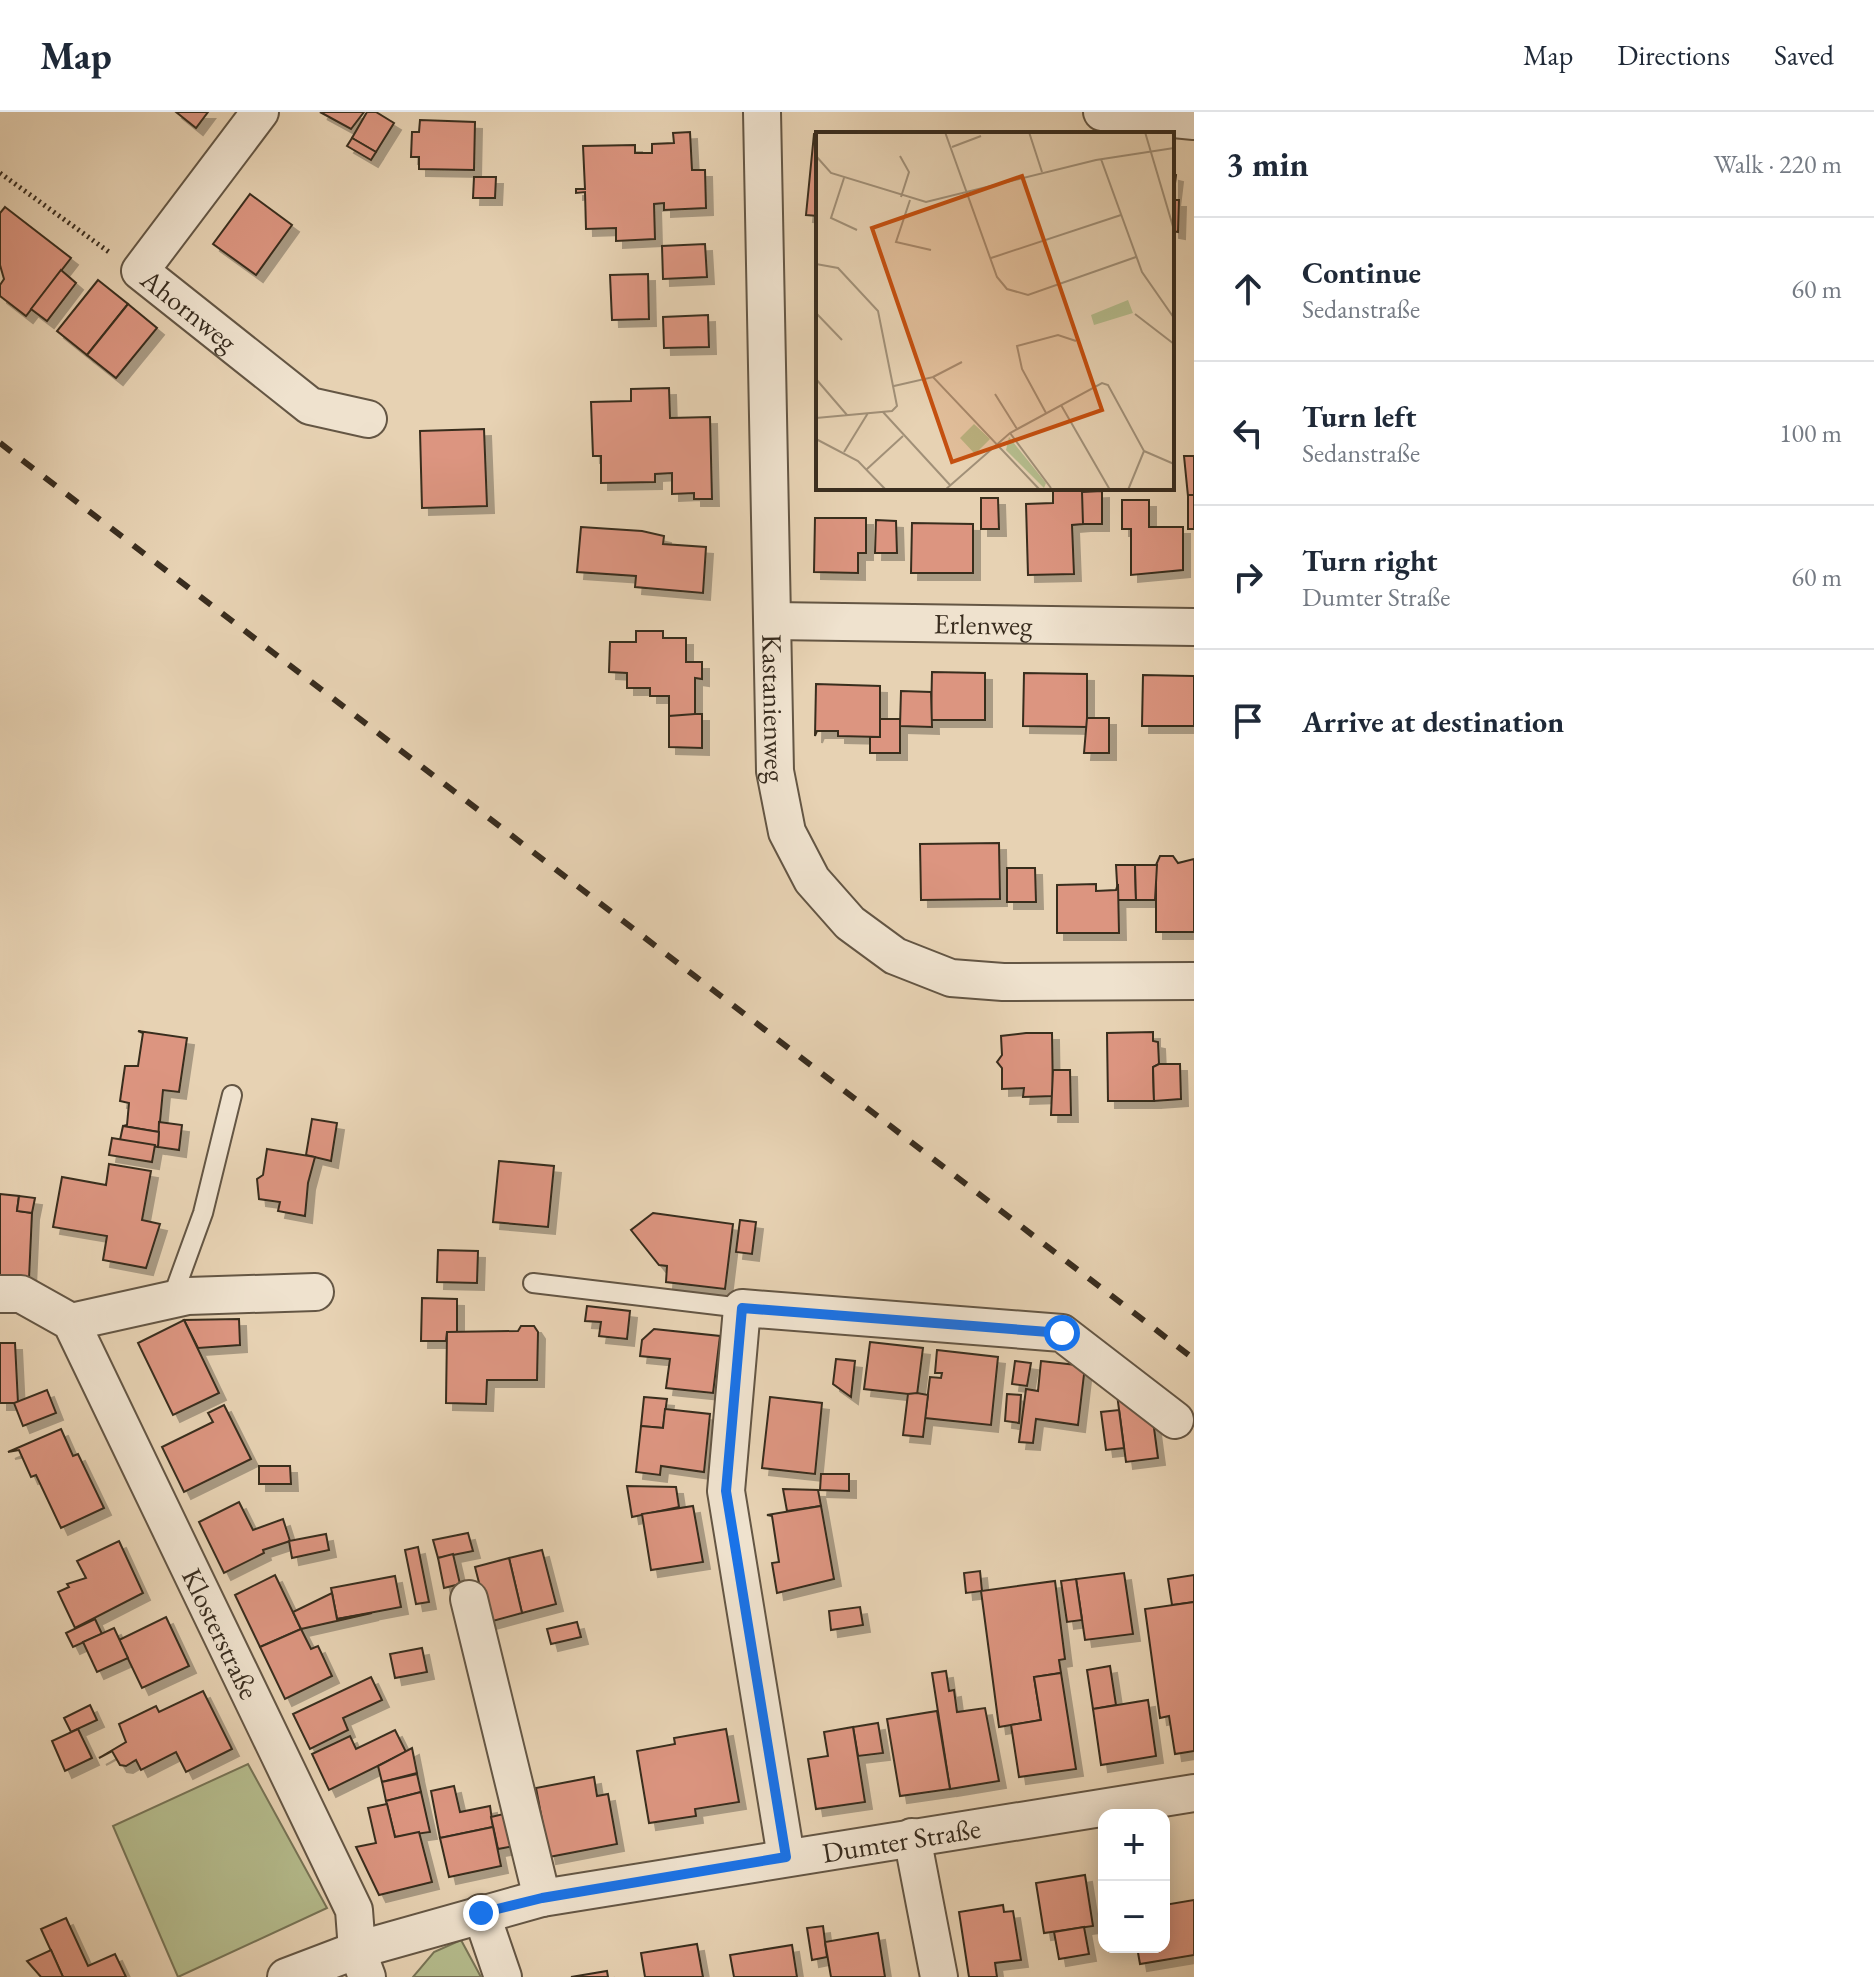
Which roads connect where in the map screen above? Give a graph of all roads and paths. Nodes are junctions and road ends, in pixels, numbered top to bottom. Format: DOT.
graph roads {
  1 [pos="260,112"];
  2 [pos="762,112"];
  3 [pos="1102,112"];
  4 [pos="1194,121"];
  5 [pos="0,173"];
  6 [pos="140,271"];
  7 [pos="368,419"];
  8 [pos="773,621"];
  9 [pos="1194,627"];
  10 [pos="1194,981"];
  11 [pos="232,1095"];
  12 [pos="533,1283"];
  13 [pos="315,1292"];
  14 [pos="0,1294"];
  15 [pos="171,1301"];
  16 [pos="742,1308"];
  17 [pos="71,1322"];
  18 [pos="1175,1420"];
  19 [pos="469,1599"];
  20 [pos="1194,1793"];
  21 [pos="912,1837"];
  22 [pos="786,1857"];
  23 [pos="542,1898"];
  24 [pos="481,1913"];
  25 [pos="362,1964"];
  26 [pos="286,1977"];
  27 [pos="503,1977"];
  28 [pos="939,1977"];
  1 -- 6 [label="street, Ahornweg"];
  2 -- 8 [label="street, Kastanienweg"];
  3 -- 4 [label="street"];
  5 -- 6 [label="path"];
  6 -- 7 [label="street, Ahornweg"];
  8 -- 9 [label="street, Erlenweg"];
  8 -- 10 [label="street, Kastanienweg"];
  11 -- 15 [label="lane"];
  12 -- 16 [label="lane"];
  13 -- 15 [label="street"];
  14 -- 17 [label="street"];
  15 -- 17 [label="street"];
  16 -- 18 [label="street"];
  16 -- 22 [label="street"];
  17 -- 25 [label="street, Klosterstraße"];
  19 -- 23 [label="street"];
  20 -- 21 [label="street, Dumter Straße"];
  21 -- 22 [label="street, Dumter Straße"];
  21 -- 28 [label="street"];
  22 -- 23 [label="street, Dumter Straße"];
  23 -- 24 [label="street, Dumter Straße"];
  24 -- 25 [label="street, Dumter Straße"];
  24 -- 27 [label="street"];
  25 -- 26 [label="street, Dumter Straße"];
}
